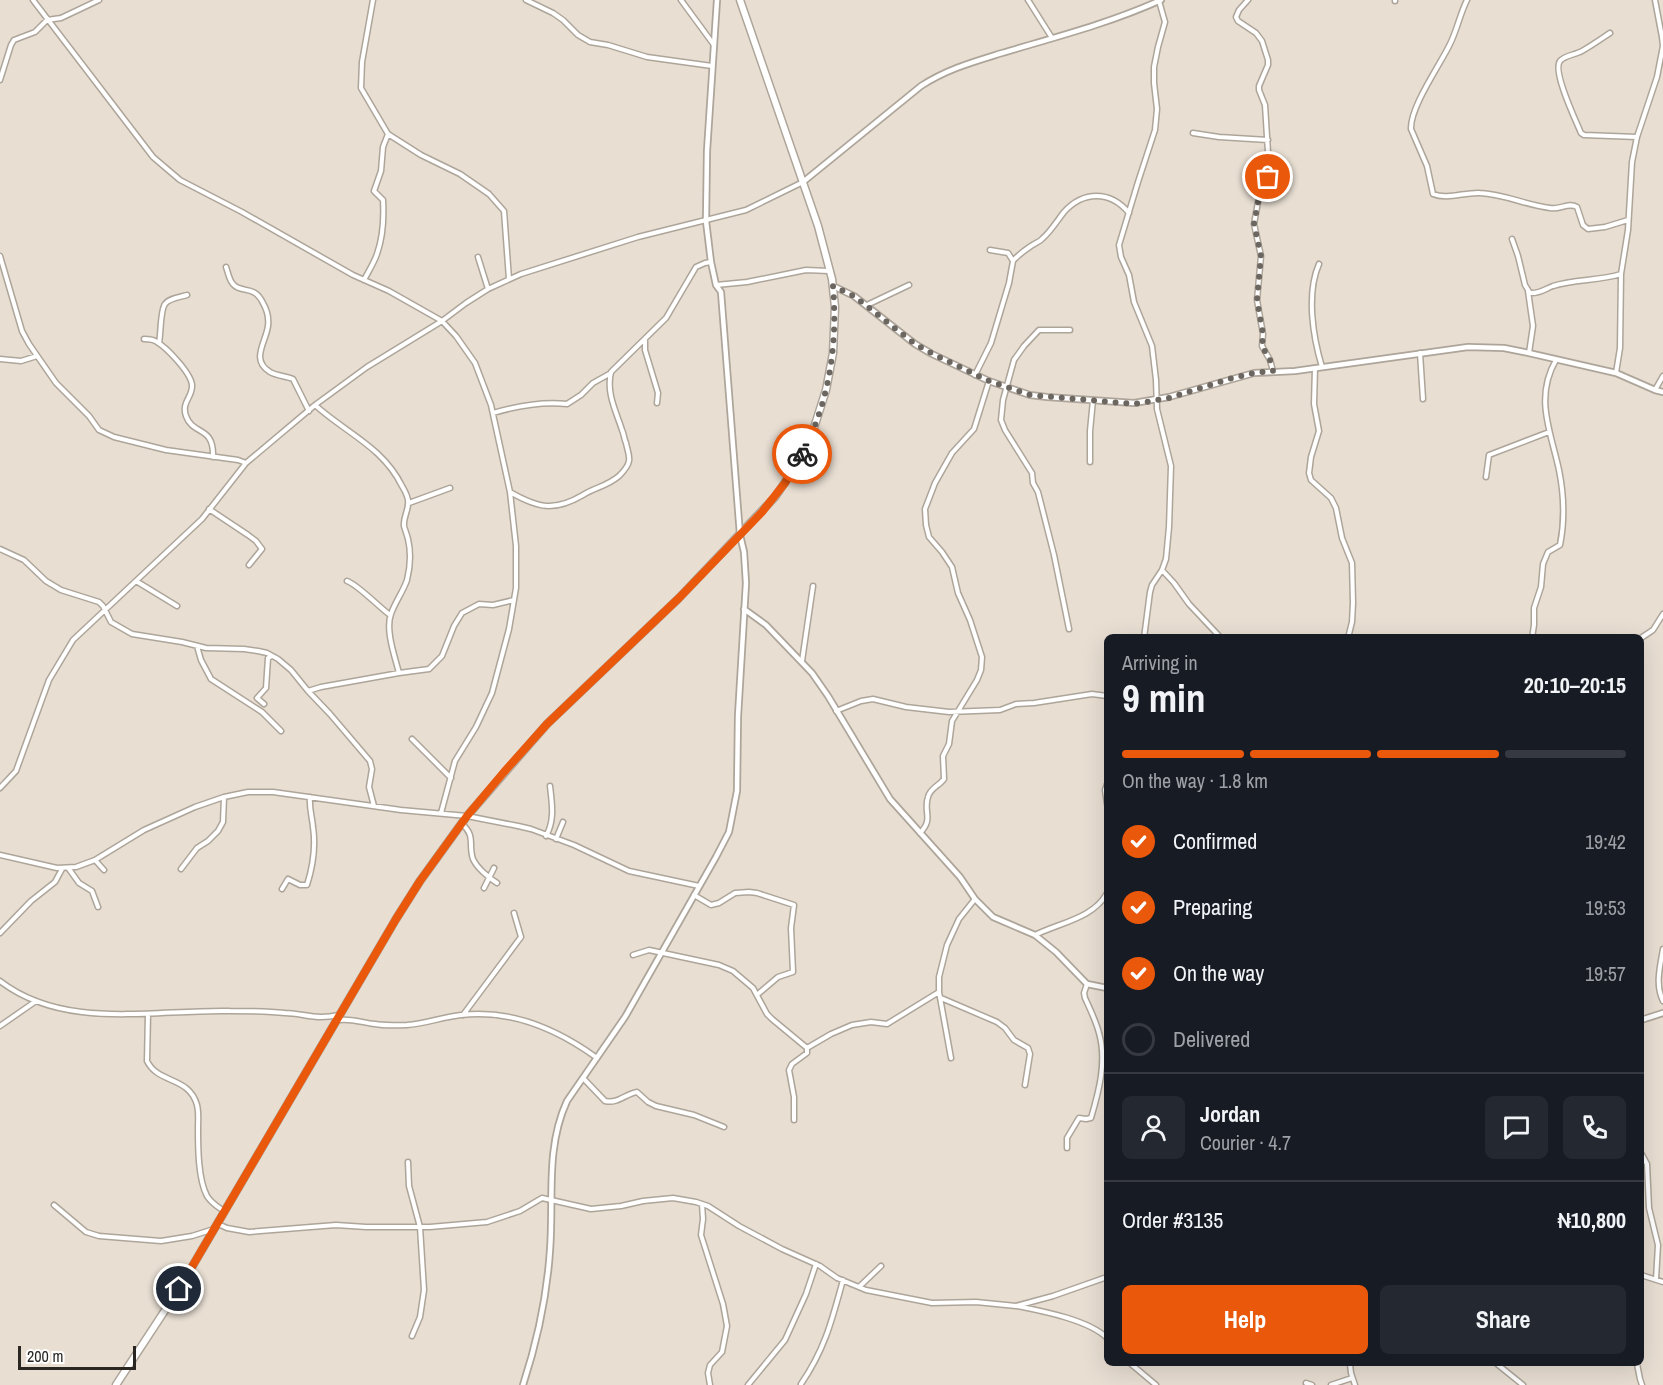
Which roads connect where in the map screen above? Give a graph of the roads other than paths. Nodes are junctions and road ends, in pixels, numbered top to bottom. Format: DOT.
graph roads {
  1 [pos="33,0"];
  2 [pos="99,0"];
  3 [pos="373,0"];
  4 [pos="526,0"];
  5 [pos="681,0"];
  6 [pos="717,0"];
  7 [pos="740,0"];
  8 [pos="1028,0"];
  9 [pos="1160,0"];
  10 [pos="1248,0"];
  11 [pos="1467,0"];
  12 [pos="1655,0"];
  13 [pos="47,20"];
  14 [pos="1610,33"];
  15 [pos="1052,38"];
  16 [pos="714,45"];
  17 [pos="712,66"];
  18 [pos="0,80"];
  19 [pos="1193,133"];
  20 [pos="388,134"];
  21 [pos="1637,137"];
  22 [pos="1268,140"];
  23 [pos="803,182"];
  24 [pos="1129,213"];
  25 [pos="1628,219"];
  26 [pos="706,221"];
  27 [pos="1512,239"];
  28 [pos="990,250"];
  29 [pos="0,256"];
  30 [pos="478,257"];
  31 [pos="1013,261"];
  32 [pos="711,262"];
  33 [pos="1319,264"];
  34 [pos="226,267"];
  35 [pos="830,271"];
  36 [pos="1621,274"];
  37 [pos="509,279"];
  38 [pos="364,280"];
  39 [pos="716,285"];
  40 [pos="909,285"];
  41 [pos="833,286"];
  42 [pos="488,289"];
  43 [pos="1528,291"];
  44 [pos="187,295"];
  45 [pos="867,305"];
  46 [pos="442,321"];
  47 [pos="1070,330"];
  48 [pos="645,338"];
  49 [pos="144,339"];
  50 [pos="159,343"];
  51 [pos="1420,353"];
  52 [pos="1529,353"];
  53 [pos="37,356"];
  54 [pos="0,359"];
  55 [pos="1556,360"];
  56 [pos="1322,367"];
  57 [pos="1315,368"];
  58 [pos="1273,371"];
  59 [pos="611,372"];
  60 [pos="1616,374"];
  61 [pos="975,375"];
  62 [pos="1663,376"];
  63 [pos="989,381"];
  64 [pos="1008,387"];
  65 [pos="1655,390"];
  66 [pos="1663,392"];
  67 [pos="1423,399"];
  68 [pos="1094,400"];
  69 [pos="1157,400"];
  70 [pos="657,403"];
  71 [pos="315,405"];
  72 [pos="309,411"];
  73 [pos="493,412"];
  74 [pos="1549,432"];
  75 [pos="213,457"];
  76 [pos="1090,462"];
  77 [pos="246,463"];
  78 [pos="1486,477"];
  79 [pos="450,488"];
  80 [pos="510,492"];
  81 [pos="409,503"];
  82 [pos="209,509"];
  83 [pos="740,535"];
  84 [pos="0,549"];
  85 [pos="249,565"];
  86 [pos="1162,570"];
  87 [pos="136,581"];
  88 [pos="347,581"];
  89 [pos="813,586"];
  90 [pos="514,600"];
  91 [pos="177,606"];
  92 [pos="744,609"];
  93 [pos="106,610"];
  94 [pos="1663,614"];
  95 [pos="390,615"];
  96 [pos="1069,629"];
  97 [pos="1145,634"];
  98 [pos="1217,634"];
  99 [pos="1349,634"];
  100 [pos="1533,634"];
  101 [pos="1644,636"];
  102 [pos="197,646"];
  103 [pos="273,656"];
  104 [pos="802,662"];
  105 [pos="399,673"];
  106 [pos="308,691"];
  107 [pos="1104,696"];
  108 [pos="264,704"];
  109 [pos="836,711"];
  110 [pos="957,712"];
  111 [pos="281,731"];
  112 [pos="412,739"];
  113 [pos="451,778"];
  114 [pos="550,786"];
  115 [pos="0,788"];
  116 [pos="224,797"];
  117 [pos="310,797"];
  118 [pos="374,806"];
  119 [pos="441,813"];
  120 [pos="467,816"];
  121 [pos="563,822"];
  122 [pos="462,824"];
  123 [pos="920,833"];
  124 [pos="546,836"];
  125 [pos="556,839"];
  126 [pos="0,855"];
  127 [pos="95,860"];
  128 [pos="181,868"];
  129 [pos="494,868"];
  130 [pos="62,869"];
  131 [pos="69,869"];
  132 [pos="104,870"];
  133 [pos="489,878"];
  134 [pos="497,883"];
  135 [pos="699,886"];
  136 [pos="484,888"];
  137 [pos="282,889"];
  138 [pos="694,895"];
  139 [pos="1104,897"];
  140 [pos="975,899"];
  141 [pos="98,907"];
  142 [pos="514,913"];
  143 [pos="0,933"];
  144 [pos="1035,935"];
  145 [pos="1663,949"];
  146 [pos="661,953"];
  147 [pos="633,956"];
  148 [pos="0,981"];
  149 [pos="1087,984"];
  150 [pos="1104,987"];
  151 [pos="939,992"];
  152 [pos="758,994"];
  153 [pos="940,998"];
  154 [pos="36,1001"];
  155 [pos="1663,1001"];
  156 [pos="1663,1013"];
  157 [pos="148,1014"];
  158 [pos="463,1014"];
  159 [pos="340,1017"];
  160 [pos="1644,1019"];
  161 [pos="0,1026"];
  162 [pos="807,1048"];
  163 [pos="597,1058"];
  164 [pos="951,1058"];
  165 [pos="584,1078"];
  166 [pos="1025,1085"];
  167 [pos="794,1120"];
  168 [pos="724,1128"];
  169 [pos="1067,1148"];
  170 [pos="1644,1159"];
  171 [pos="408,1162"];
  172 [pos="550,1199"];
  173 [pos="54,1204"];
  174 [pos="702,1204"];
  175 [pos="225,1211"];
  176 [pos="216,1226"];
  177 [pos="420,1227"];
  178 [pos="816,1264"];
  179 [pos="881,1266"];
  180 [pos="1644,1276"];
  181 [pos="1104,1278"];
  182 [pos="1656,1279"];
  183 [pos="843,1280"];
  184 [pos="1663,1282"];
  185 [pos="859,1287"];
  186 [pos="1026,1303"];
  187 [pos="1016,1306"];
  188 [pos="1033,1309"];
  189 [pos="412,1336"];
  190 [pos="1104,1336"];
  191 [pos="1133,1366"];
  192 [pos="1350,1366"];
  193 [pos="1499,1366"];
  194 [pos="1637,1366"];
  195 [pos="1352,1378"];
  196 [pos="1306,1383"];
  197 [pos="801,1384"];
  198 [pos="116,1385"];
  199 [pos="523,1385"];
  200 [pos="710,1385"];
  201 [pos="748,1385"];
  202 [pos="1156,1385"];
  203 [pos="1312,1385"];
  204 [pos="1331,1385"];
  205 [pos="1355,1385"];
  206 [pos="1523,1385"];
  207 [pos="1642,1385"];
  1 -- 13 [label="street"];
  2 -- 13 [label="street"];
  3 -- 20 [label="street"];
  4 -- 17 [label="street"];
  5 -- 16 [label="street"];
  6 -- 16 [label="street"];
  7 -- 23 [label="main road"];
  8 -- 15 [label="street"];
  9 -- 15 [label="street"];
  9 -- 24 [label="street"];
  10 -- 22 [label="street"];
  11 -- 25 [label="street"];
  12 -- 21 [label="street"];
  13 -- 18 [label="street"];
  13 -- 38 [label="street"];
  14 -- 21 [label="street"];
  15 -- 23 [label="street"];
  16 -- 17 [label="street"];
  17 -- 26 [label="street"];
  19 -- 22 [label="street"];
  20 -- 37 [label="street"];
  20 -- 38 [label="street"];
  21 -- 25 [label="street"];
  22 -- 58 [label="street"];
  23 -- 26 [label="street"];
  23 -- 35 [label="main road"];
  24 -- 31 [label="street"];
  24 -- 69 [label="street"];
  25 -- 36 [label="street"];
  26 -- 32 [label="street"];
  26 -- 37 [label="street"];
  27 -- 43 [label="street"];
  28 -- 31 [label="street"];
  29 -- 53 [label="street"];
  30 -- 42 [label="street"];
  31 -- 61 [label="street"];
  32 -- 39 [label="street"];
  32 -- 48 [label="street"];
  33 -- 56 [label="street"];
  34 -- 72 [label="street"];
  35 -- 39 [label="street"];
  35 -- 41 [label="main road"];
  36 -- 43 [label="street"];
  36 -- 60 [label="street"];
  37 -- 42 [label="street"];
  38 -- 46 [label="street"];
  39 -- 83 [label="street"];
  40 -- 45 [label="street"];
  41 -- 45 [label="street"];
  41 -- 83 [label="main road"];
  42 -- 46 [label="street"];
  43 -- 52 [label="street"];
  44 -- 50 [label="street"];
  45 -- 61 [label="street"];
  46 -- 71 [label="street"];
  46 -- 73 [label="street"];
  47 -- 64 [label="street"];
  48 -- 59 [label="street"];
  48 -- 70 [label="street"];
  49 -- 50 [label="street"];
  50 -- 75 [label="street"];
  51 -- 52 [label="street"];
  51 -- 56 [label="street"];
  51 -- 67 [label="street"];
  52 -- 55 [label="street"];
  53 -- 54 [label="street"];
  53 -- 75 [label="street"];
  55 -- 60 [label="street"];
  55 -- 74 [label="street"];
  56 -- 57 [label="street"];
  57 -- 58 [label="street"];
  57 -- 99 [label="street"];
  58 -- 69 [label="street"];
  59 -- 73 [label="street"];
  59 -- 80 [label="street"];
  60 -- 65 [label="street"];
  61 -- 63 [label="street"];
  62 -- 65 [label="street"];
  63 -- 64 [label="street"];
  63 -- 110 [label="street"];
  64 -- 68 [label="street"];
  64 -- 96 [label="street"];
  65 -- 66 [label="street"];
  68 -- 69 [label="street"];
  68 -- 76 [label="street"];
  69 -- 86 [label="street"];
  71 -- 72 [label="street"];
  71 -- 81 [label="street"];
  72 -- 77 [label="street"];
  73 -- 80 [label="street"];
  74 -- 78 [label="street"];
  74 -- 100 [label="street"];
  75 -- 77 [label="street"];
  77 -- 82 [label="street"];
  79 -- 81 [label="street"];
  80 -- 90 [label="street"];
  81 -- 95 [label="street"];
  82 -- 85 [label="street"];
  82 -- 87 [label="street"];
  83 -- 92 [label="street"];
  83 -- 120 [label="main road"];
  84 -- 93 [label="street"];
  86 -- 97 [label="street"];
  86 -- 98 [label="street"];
  87 -- 91 [label="street"];
  87 -- 93 [label="street"];
  88 -- 95 [label="street"];
  89 -- 104 [label="street"];
  90 -- 105 [label="street"];
  90 -- 113 [label="street"];
  92 -- 104 [label="street"];
  92 -- 135 [label="street"];
  93 -- 102 [label="street"];
  93 -- 115 [label="street"];
  94 -- 101 [label="street"];
  95 -- 105 [label="street"];
  102 -- 103 [label="street"];
  102 -- 111 [label="street"];
  103 -- 106 [label="street"];
  103 -- 108 [label="street"];
  104 -- 109 [label="street"];
  105 -- 106 [label="street"];
  106 -- 118 [label="street"];
  107 -- 110 [label="street"];
  109 -- 110 [label="street"];
  109 -- 123 [label="street"];
  110 -- 123 [label="street"];
  112 -- 113 [label="street"];
  113 -- 119 [label="street"];
  114 -- 124 [label="street"];
  116 -- 117 [label="street"];
  116 -- 127 [label="street"];
  116 -- 128 [label="street"];
  117 -- 118 [label="street"];
  117 -- 137 [label="street"];
  118 -- 119 [label="street"];
  119 -- 120 [label="street"];
  120 -- 122 [label="main road"];
  120 -- 124 [label="street"];
  121 -- 125 [label="street"];
  122 -- 133 [label="street"];
  122 -- 159 [label="main road"];
  123 -- 140 [label="street"];
  124 -- 125 [label="street"];
  125 -- 135 [label="street"];
  126 -- 130 [label="street"];
  127 -- 131 [label="street"];
  127 -- 132 [label="street"];
  129 -- 133 [label="street"];
  130 -- 131 [label="street"];
  130 -- 143 [label="street"];
  131 -- 141 [label="street"];
  133 -- 134 [label="street"];
  133 -- 136 [label="street"];
  135 -- 138 [label="street"];
  138 -- 146 [label="street"];
  138 -- 152 [label="street"];
  139 -- 144 [label="street"];
  140 -- 144 [label="street"];
  140 -- 151 [label="street"];
  142 -- 158 [label="street"];
  144 -- 149 [label="street"];
  145 -- 155 [label="street"];
  146 -- 147 [label="street"];
  146 -- 152 [label="street"];
  146 -- 163 [label="street"];
  148 -- 154 [label="street"];
  149 -- 150 [label="street"];
  149 -- 169 [label="street"];
  151 -- 153 [label="street"];
  151 -- 162 [label="street"];
  152 -- 162 [label="street"];
  153 -- 164 [label="street"];
  153 -- 166 [label="street"];
  154 -- 157 [label="street"];
  154 -- 161 [label="street"];
  156 -- 160 [label="street"];
  157 -- 159 [label="street"];
  157 -- 175 [label="street"];
  158 -- 159 [label="street"];
  158 -- 163 [label="street"];
  159 -- 175 [label="main road"];
  162 -- 167 [label="street"];
  163 -- 165 [label="street"];
  165 -- 168 [label="street"];
  165 -- 172 [label="street"];
  170 -- 182 [label="street"];
  171 -- 177 [label="street"];
  172 -- 174 [label="street"];
  172 -- 177 [label="street"];
  172 -- 199 [label="street"];
  173 -- 176 [label="street"];
  174 -- 178 [label="street"];
  174 -- 200 [label="street"];
  175 -- 176 [label="main road"];
  176 -- 177 [label="street"];
  176 -- 198 [label="main road"];
  177 -- 189 [label="street"];
  178 -- 183 [label="street"];
  178 -- 201 [label="street"];
  179 -- 185 [label="street"];
  180 -- 182 [label="street"];
  181 -- 186 [label="street"];
  182 -- 184 [label="street"];
  183 -- 185 [label="street"];
  183 -- 197 [label="street"];
  185 -- 187 [label="street"];
  186 -- 187 [label="street"];
  186 -- 188 [label="street"];
  187 -- 188 [label="street"];
  188 -- 190 [label="street"];
  191 -- 202 [label="street"];
  192 -- 195 [label="street"];
  193 -- 206 [label="street"];
  194 -- 207 [label="street"];
  195 -- 204 [label="street"];
  195 -- 205 [label="street"];
  196 -- 203 [label="street"];
}
